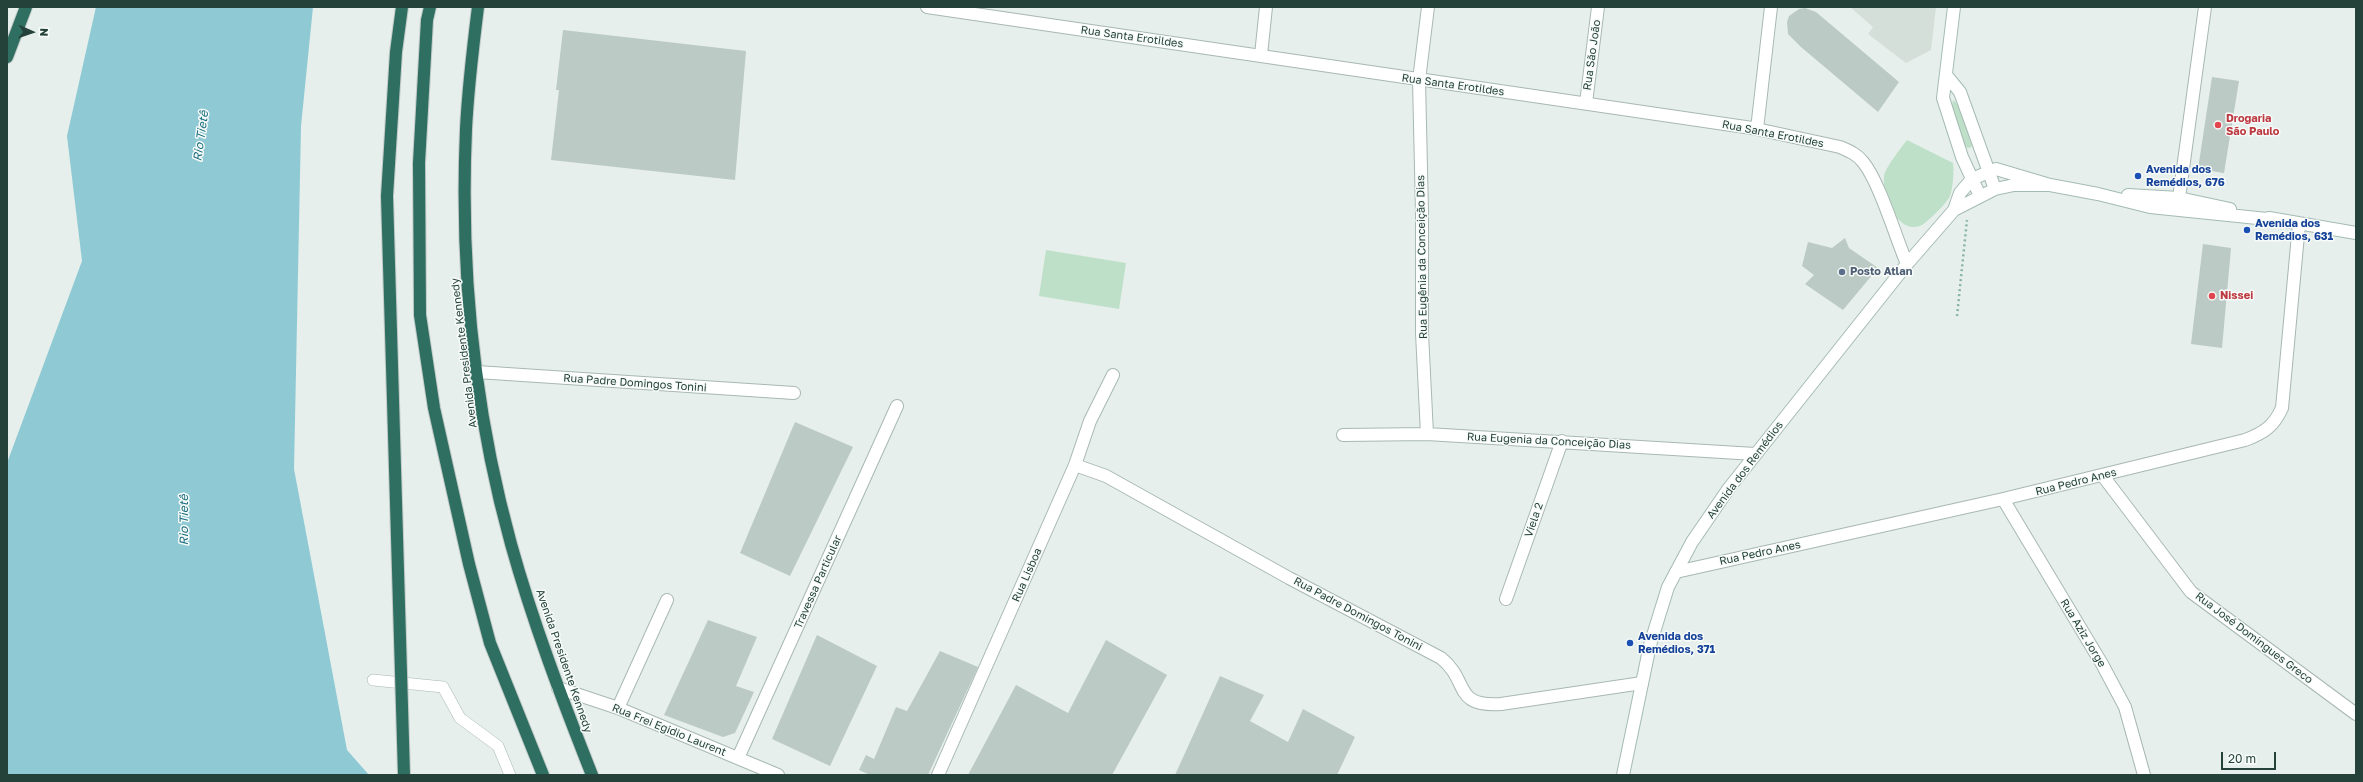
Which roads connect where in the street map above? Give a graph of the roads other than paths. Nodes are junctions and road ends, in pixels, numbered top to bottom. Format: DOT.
graph roads {
  1 [pos="26,7"];
  2 [pos="402,7"];
  3 [pos="430,7"];
  4 [pos="927,7"];
  5 [pos="1266,7"];
  6 [pos="1428,7"];
  7 [pos="1598,7"];
  8 [pos="1771,7"];
  9 [pos="1954,7"];
  10 [pos="2205,7"];
  11 [pos="480,9"];
  12 [pos="1261,55"];
  13 [pos="7,57"];
  14 [pos="1946,75"];
  15 [pos="1419,80"];
  16 [pos="1586,103"];
  17 [pos="1757,129"];
  18 [pos="1988,170"];
  19 [pos="1972,179"];
  20 [pos="2050,185"];
  21 [pos="1995,189"];
  22 [pos="2098,194"];
  23 [pos="2179,198"];
  24 [pos="1974,199"];
  25 [pos="1954,210"];
  26 [pos="2278,220"];
  27 [pos="2299,224"];
  28 [pos="2356,234"];
  29 [pos="1906,264"];
  30 [pos="477,372"];
  31 [pos="1113,375"];
  32 [pos="794,393"];
  33 [pos="897,406"];
  34 [pos="1426,434"];
  35 [pos="1343,435"];
  36 [pos="1562,441"];
  37 [pos="1755,454"];
  38 [pos="1075,465"];
  39 [pos="2103,476"];
  40 [pos="2003,500"];
  41 [pos="1676,572"];
  42 [pos="1506,599"];
  43 [pos="667,600"];
  44 [pos="373,680"];
  45 [pos="1642,683"];
  46 [pos="558,688"];
  47 [pos="618,708"];
  48 [pos="2356,714"];
  49 [pos="738,758"];
  50 [pos="404,775"];
  51 [pos="510,775"];
  52 [pos="543,775"];
  53 [pos="592,775"];
  54 [pos="778,775"];
  55 [pos="938,775"];
  56 [pos="1623,775"];
  57 [pos="2144,775"];
  1 -- 13 [label="highway"];
  2 -- 50 [label="highway, bridge"];
  3 -- 52 [label="highway"];
  4 -- 12 [label="street, Rua Santa Erotildes"];
  5 -- 12 [label="street"];
  6 -- 15 [label="street, Rua Eugênia da Conceição Dias"];
  7 -- 16 [label="street, Rua São João"];
  8 -- 17 [label="street"];
  9 -- 14 [label="street"];
  10 -- 23 [label="street"];
  11 -- 30 [label="highway, Avenida Presidente Kennedy"];
  12 -- 15 [label="street, Rua Santa Erotildes"];
  14 -- 18 [label="street"];
  14 -- 19 [label="street"];
  15 -- 16 [label="street, Rua Santa Erotildes"];
  15 -- 34 [label="street, Rua Eugênia da Conceição Dias"];
  16 -- 17 [label="street, Rua Santa Erotildes"];
  17 -- 29 [label="street, Rua Santa Erotildes"];
  18 -- 19 [label="street, Avenida dos Remédios"];
  18 -- 20 [label="street"];
  18 -- 21 [label="street"];
  19 -- 24 [label="street"];
  19 -- 25 [label="street, Avenida dos Remédios"];
  20 -- 21 [label="street, Avenida dos Remédios"];
  20 -- 22 [label="street, Avenida dos Remédios"];
  21 -- 24 [label="street, Avenida dos Remédios"];
  22 -- 23 [label="street, Avenida dos Remédios"];
  22 -- 26 [label="street, Avenida dos Remédios"];
  23 -- 26 [label="street, Avenida dos Remédios"];
  24 -- 25 [label="street, Avenida dos Remédios"];
  25 -- 29 [label="street, Avenida dos Remédios"];
  26 -- 27 [label="street, Avenida dos Remédios"];
  27 -- 28 [label="street, Avenida dos Remédios"];
  27 -- 39 [label="street, Rua Pedro Anes"];
  29 -- 37 [label="street, Avenida dos Remédios"];
  30 -- 32 [label="street, Rua Padre Domingos Tonini"];
  30 -- 46 [label="highway, Avenida Presidente Kennedy"];
  31 -- 38 [label="street, Rua Lisboa"];
  33 -- 49 [label="street, Travessa Particular"];
  34 -- 35 [label="street, Rua Eugenia da Conceição Dias"];
  34 -- 36 [label="street, Rua Eugenia da Conceição Dias"];
  36 -- 37 [label="street, Rua Eugenia da Conceição Dias"];
  36 -- 42 [label="street, Viela 2"];
  37 -- 41 [label="street, Avenida dos Remédios"];
  38 -- 45 [label="street, Rua Padre Domingos Tonini"];
  38 -- 55 [label="street, Rua Lisboa"];
  39 -- 40 [label="street, Rua Pedro Anes"];
  39 -- 48 [label="street, Rua José Domingues Greco"];
  40 -- 41 [label="street, Rua Pedro Anes"];
  40 -- 57 [label="street, Rua Aziz Jorge"];
  41 -- 45 [label="street, Avenida dos Remédios"];
  43 -- 47 [label="street"];
  44 -- 51 [label="lane"];
  45 -- 56 [label="street, Avenida dos Remédios"];
  46 -- 47 [label="street, Rua Frei Egidio Laurent"];
  46 -- 53 [label="highway, Avenida Presidente Kennedy"];
  47 -- 49 [label="street, Rua Frei Egidio Laurent"];
  49 -- 54 [label="street, Rua Frei Egidio Laurent"];
}
